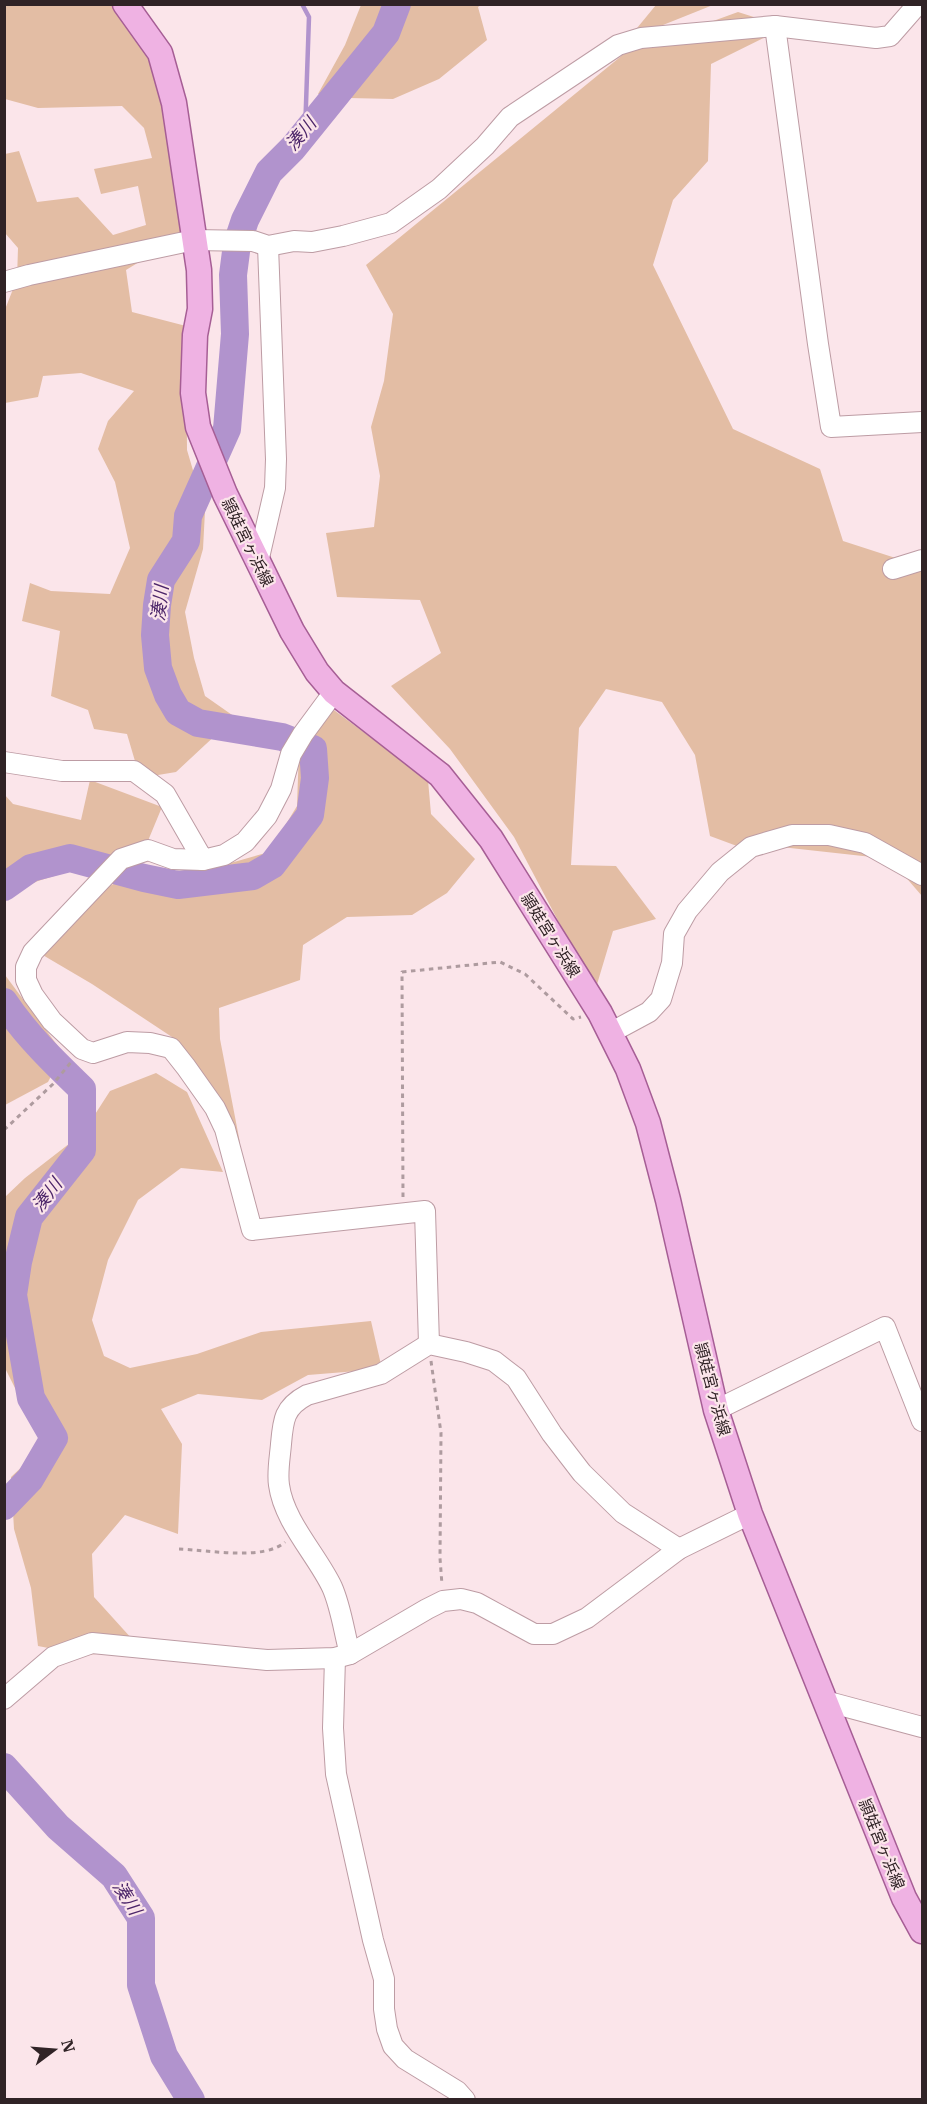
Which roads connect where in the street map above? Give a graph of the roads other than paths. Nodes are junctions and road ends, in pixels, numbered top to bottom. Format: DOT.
graph roads {
  1 [pos="125,4"];
  2 [pos="918,4"];
  3 [pos="775,26"];
  4 [pos="194,240"];
  5 [pos="260,243"];
  6 [pos="4,282"];
  7 [pos="922,422"];
  8 [pos="922,560"];
  9 [pos="258,562"];
  10 [pos="893,568"];
  11 [pos="334,692"];
  12 [pos="4,762"];
  13 [pos="203,860"];
  14 [pos="922,875"];
  15 [pos="605,1023"];
  16 [pos="429,1344"];
  17 [pos="716,1410"];
  18 [pos="922,1421"];
  19 [pos="750,1514"];
  20 [pos="679,1549"];
  21 [pos="343,1656"];
  22 [pos="4,1699"];
  23 [pos="825,1701"];
  24 [pos="922,1726"];
  25 [pos="922,1931"];
  26 [pos="465,2100"];
  1 -- 4 [label="main road, 頴娃宮ヶ浜線"];
  2 -- 3 [label="street"];
  3 -- 5 [label="street"];
  3 -- 7 [label="street"];
  4 -- 5 [label="street"];
  4 -- 6 [label="street"];
  4 -- 9 [label="main road, 頴娃宮ヶ浜線"];
  5 -- 9 [label="street"];
  8 -- 10 [label="street"];
  9 -- 11 [label="main road, 頴娃宮ヶ浜線"];
  11 -- 13 [label="street"];
  11 -- 15 [label="main road, 頴娃宮ヶ浜線"];
  12 -- 13 [label="street"];
  13 -- 16 [label="street"];
  14 -- 15 [label="street"];
  15 -- 17 [label="main road, 頴娃宮ヶ浜線"];
  16 -- 20 [label="street"];
  16 -- 21 [label="street"];
  17 -- 18 [label="street"];
  17 -- 19 [label="main road, 頴娃宮ヶ浜線"];
  19 -- 20 [label="street"];
  19 -- 23 [label="main road, 頴娃宮ヶ浜線"];
  20 -- 21 [label="street"];
  21 -- 22 [label="street"];
  21 -- 26 [label="street"];
  23 -- 24 [label="street"];
  23 -- 25 [label="main road, 頴娃宮ヶ浜線"];
}
